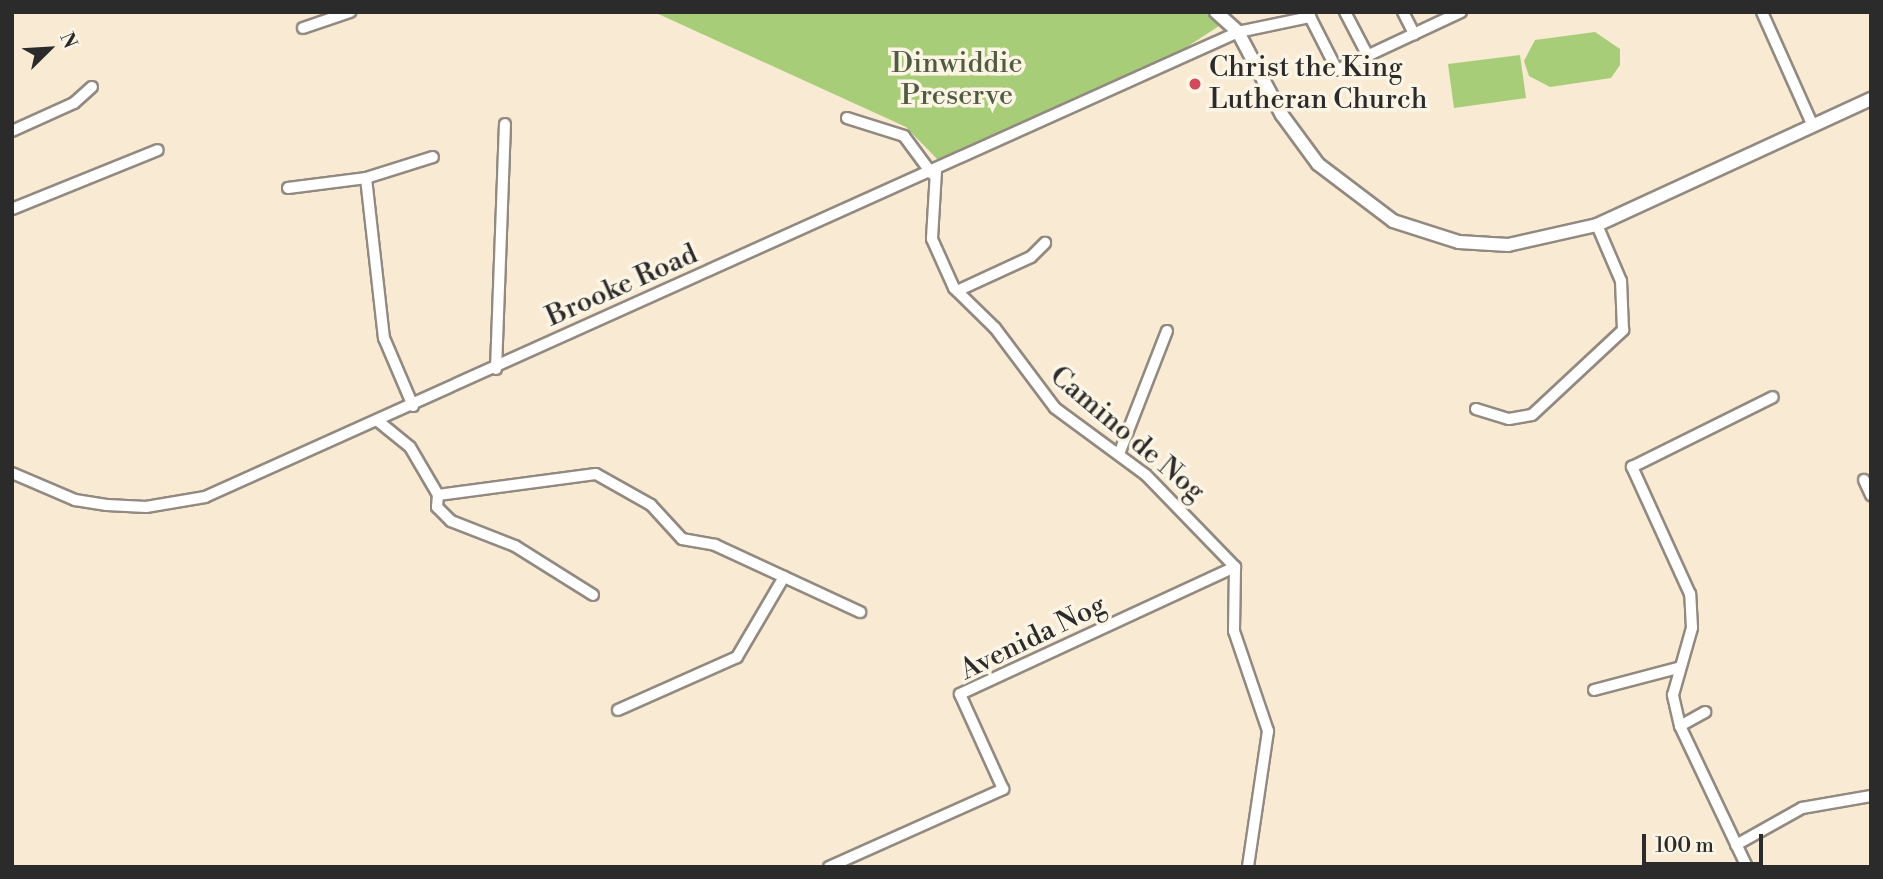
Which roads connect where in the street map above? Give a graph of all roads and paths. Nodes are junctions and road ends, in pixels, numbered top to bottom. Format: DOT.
graph roads {
  1 [pos="350,12"];
  2 [pos="1216,12"];
  3 [pos="1345,12"];
  4 [pos="1403,12"];
  5 [pos="1461,12"];
  6 [pos="1762,12"];
  7 [pos="1309,15"];
  8 [pos="303,28"];
  9 [pos="1238,32"];
  10 [pos="1414,34"];
  11 [pos="1367,56"];
  12 [pos="92,87"];
  13 [pos="1871,99"];
  14 [pos="847,118"];
  15 [pos="505,124"];
  16 [pos="1813,126"];
  17 [pos="12,131"];
  18 [pos="158,150"];
  19 [pos="433,157"];
  20 [pos="934,173"];
  21 [pos="366,178"];
  22 [pos="288,188"];
  23 [pos="12,209"];
  24 [pos="1597,225"];
  25 [pos="1045,243"];
  26 [pos="957,291"];
  27 [pos="1167,331"];
  28 [pos="496,369"];
  29 [pos="1773,397"];
  30 [pos="413,406"];
  31 [pos="1476,410"];
  32 [pos="379,421"];
  33 [pos="1119,454"];
  34 [pos="12,472"];
  35 [pos="1864,480"];
  36 [pos="438,495"];
  37 [pos="1871,495"];
  38 [pos="1235,567"];
  39 [pos="784,577"];
  40 [pos="593,594"];
  41 [pos="860,611"];
  42 [pos="1678,668"];
  43 [pos="1594,690"];
  44 [pos="618,710"];
  45 [pos="1705,712"];
  46 [pos="1680,726"];
  47 [pos="1871,796"];
  48 [pos="1736,845"];
  49 [pos="829,867"];
  50 [pos="1248,867"];
  51 [pos="1747,867"];
  1 -- 8 [label="street"];
  2 -- 9 [label="main road"];
  3 -- 11 [label="street"];
  4 -- 10 [label="street"];
  5 -- 10 [label="street"];
  6 -- 16 [label="street"];
  7 -- 9 [label="street, Brooke Road"];
  7 -- 11 [label="street"];
  9 -- 20 [label="street, Brooke Road"];
  9 -- 24 [label="main road"];
  10 -- 11 [label="street"];
  12 -- 17 [label="street"];
  13 -- 16 [label="main road"];
  14 -- 20 [label="street"];
  15 -- 28 [label="street"];
  16 -- 24 [label="main road"];
  18 -- 23 [label="street"];
  19 -- 21 [label="street"];
  20 -- 26 [label="street, Camino de Nog"];
  20 -- 28 [label="street, Brooke Road"];
  21 -- 22 [label="street"];
  21 -- 30 [label="street"];
  24 -- 31 [label="street"];
  25 -- 26 [label="street"];
  26 -- 33 [label="street, Camino de Nog"];
  27 -- 33 [label="street"];
  28 -- 30 [label="street, Brooke Road"];
  29 -- 42 [label="street"];
  30 -- 32 [label="street, Brooke Road"];
  32 -- 34 [label="street, Brooke Road"];
  32 -- 36 [label="street"];
  33 -- 38 [label="street, Camino de Nog"];
  35 -- 37 [label="street"];
  36 -- 39 [label="street"];
  36 -- 40 [label="street"];
  38 -- 49 [label="street, Avenida Nog"];
  38 -- 50 [label="street"];
  39 -- 41 [label="street"];
  39 -- 44 [label="street"];
  42 -- 43 [label="street"];
  42 -- 46 [label="street"];
  45 -- 46 [label="street"];
  46 -- 48 [label="street"];
  47 -- 48 [label="street"];
  48 -- 51 [label="street"];
}
